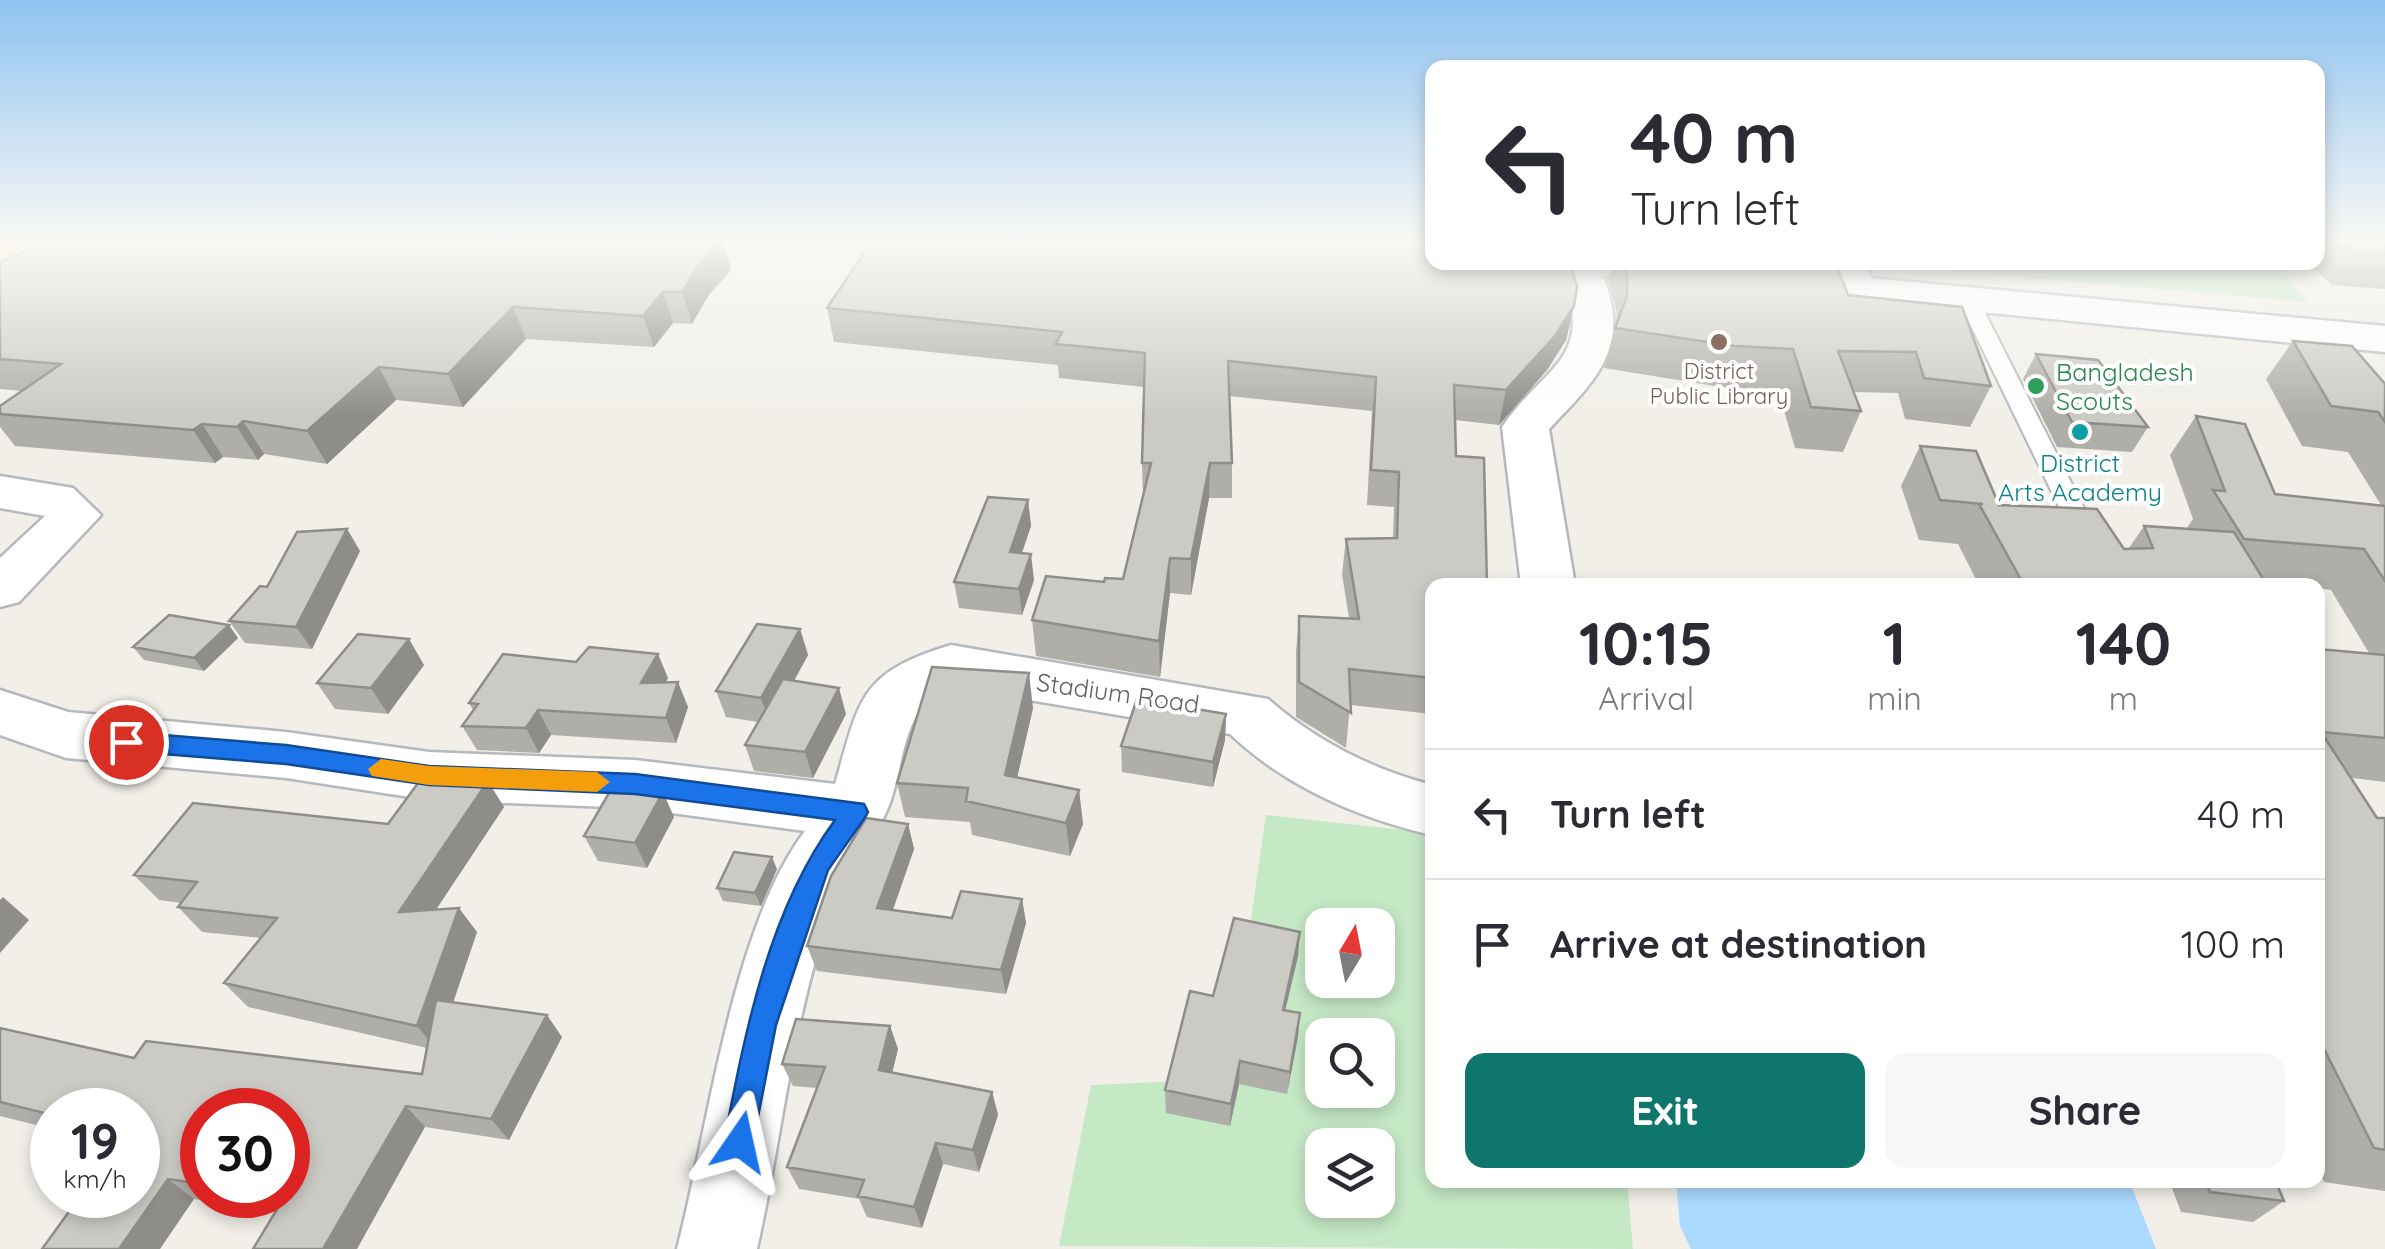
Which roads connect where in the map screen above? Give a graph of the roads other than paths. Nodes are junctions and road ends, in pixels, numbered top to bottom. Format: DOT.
graph roads {
  1 [pos="1587,299"];
  2 [pos="1961,299"];
  3 [pos="1969,301"];
  4 [pos="2307,333"];
  5 [pos="2385,339"];
  6 [pos="2340,372"];
  7 [pos="0,492"];
  8 [pos="1547,578"];
  9 [pos="2107,578"];
  10 [pos="0,589"];
  11 [pos="0,712"];
  12 [pos="1425,807"];
  13 [pos="855,812"];
  14 [pos="717,1249"];
  1 -- 8 [label="street"];
  2 -- 3 [label="street"];
  3 -- 4 [label="street"];
  3 -- 9 [label="lane"];
  4 -- 5 [label="street"];
  4 -- 6 [label="street"];
  7 -- 10 [label="street"];
  11 -- 13 [label="street"];
  12 -- 13 [label="street, Stadium Road"];
  13 -- 14 [label="street, Stadium Road"];
}
